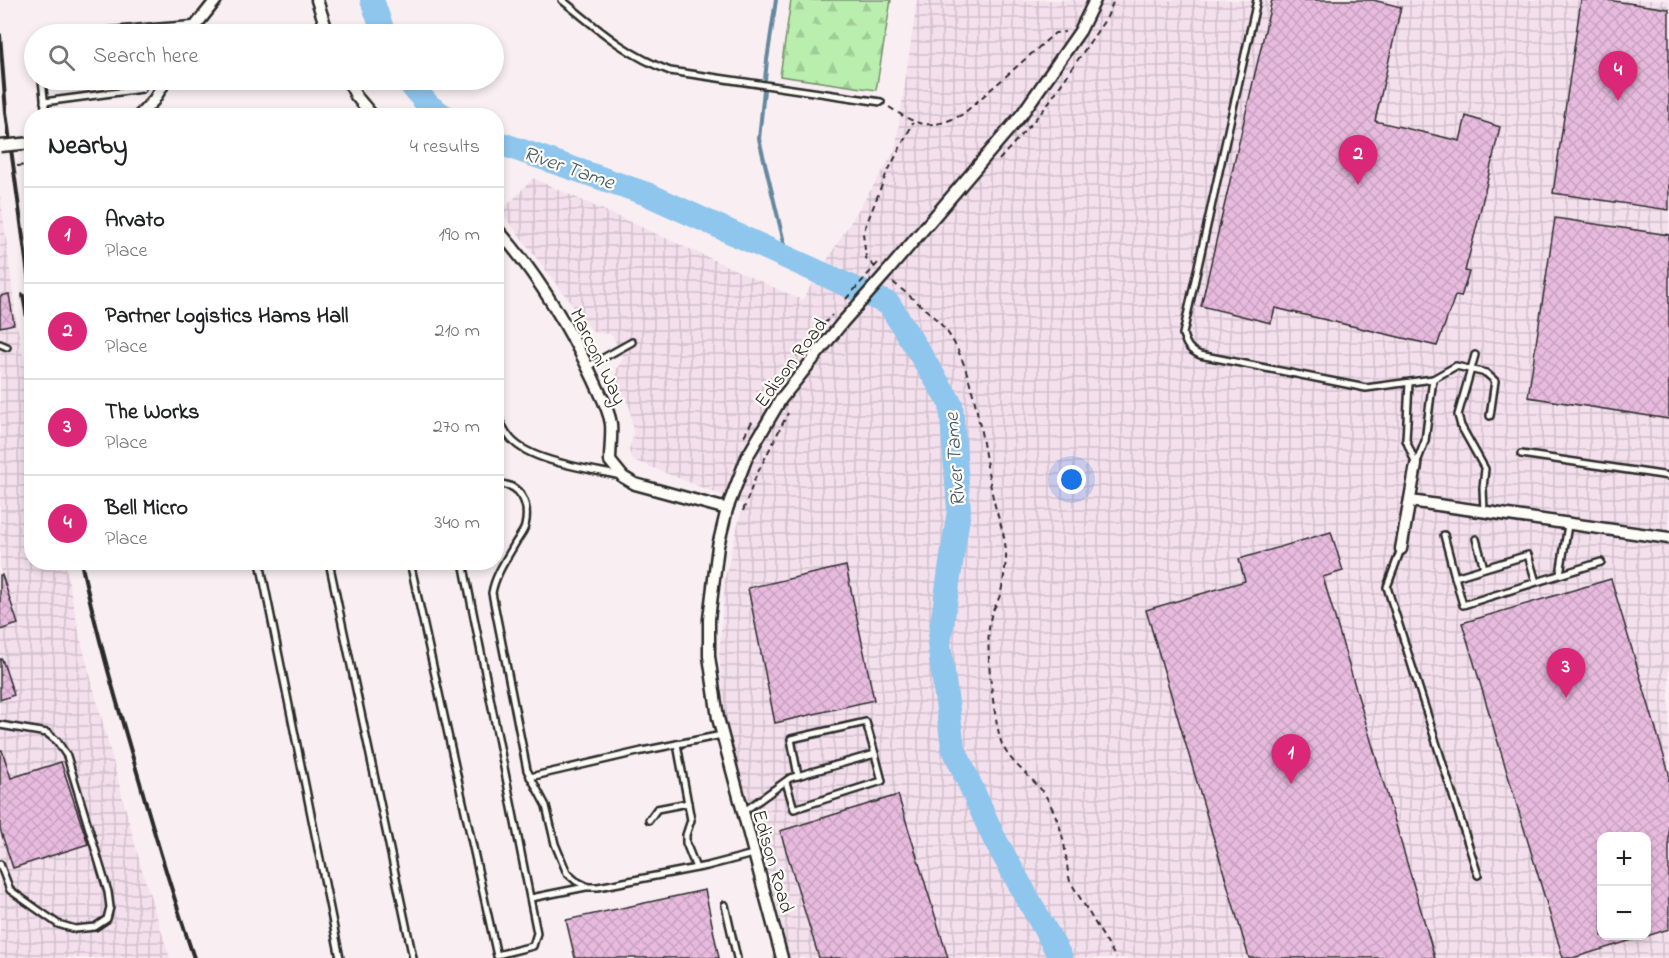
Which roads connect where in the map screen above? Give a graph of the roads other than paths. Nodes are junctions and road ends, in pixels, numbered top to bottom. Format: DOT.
graph roads {
  1 [pos="216,0"];
  2 [pos="317,0"];
  3 [pos="562,0"];
  4 [pos="1095,0"];
  5 [pos="1257,0"];
  6 [pos="197,24"];
  7 [pos="325,24"];
  8 [pos="43,90"];
  9 [pos="134,90"];
  10 [pos="160,90"];
  11 [pos="353,90"];
  12 [pos="44,102"];
  13 [pos="881,102"];
  14 [pos="45,108"];
  15 [pos="146,108"];
  16 [pos="366,108"];
  17 [pos="24,144"];
  18 [pos="0,146"];
  19 [pos="504,238"];
  20 [pos="632,342"];
  21 [pos="0,344"];
  22 [pos="7,347"];
  23 [pos="1475,355"];
  24 [pos="587,367"];
  25 [pos="1473,369"];
  26 [pos="1433,379"];
  27 [pos="1409,383"];
  28 [pos="1490,416"];
  29 [pos="504,429"];
  30 [pos="1521,454"];
  31 [pos="1416,465"];
  32 [pos="1669,476"];
  33 [pos="623,477"];
  34 [pos="504,485"];
  35 [pos="1410,501"];
  36 [pos="727,508"];
  37 [pos="1484,512"];
  38 [pos="1568,525"];
  39 [pos="1444,535"];
  40 [pos="1669,538"];
  41 [pos="1476,539"];
  42 [pos="1401,549"];
  43 [pos="1601,562"];
  44 [pos="504,564"];
  45 [pos="1484,568"];
  46 [pos="262,570"];
  47 [pos="331,570"];
  48 [pos="412,570"];
  49 [pos="465,570"];
  50 [pos="501,570"];
  51 [pos="1560,574"];
  52 [pos="1455,577"];
  53 [pos="1536,582"];
  54 [pos="0,725"];
  55 [pos="722,735"];
  56 [pos="677,744"];
  57 [pos="875,754"];
  58 [pos="798,776"];
  59 [pos="530,777"];
  60 [pos="786,782"];
  61 [pos="688,803"];
  62 [pos="742,813"];
  63 [pos="649,820"];
  64 [pos="753,854"];
  65 [pos="0,864"];
  66 [pos="696,868"];
  67 [pos="1478,875"];
  68 [pos="588,887"];
  69 [pos="531,898"];
  70 [pos="725,905"];
  71 [pos="497,957"];
  72 [pos="340,958"];
  73 [pos="413,958"];
  74 [pos="737,958"];
  75 [pos="782,958"];
  1 -- 6 [label="street"];
  2 -- 7 [label="street"];
  3 -- 13 [label="lane"];
  4 -- 36 [label="street, Edison Road, bridge"];
  5 -- 27 [label="lane"];
  8 -- 12 [label="lane"];
  9 -- 12 [label="lane"];
  10 -- 15 [label="street"];
  11 -- 16 [label="street"];
  12 -- 14 [label="lane"];
  17 -- 18 [label="street, bridge"];
  19 -- 24 [label="street, Marconi Way"];
  20 -- 24 [label="lane"];
  21 -- 22 [label="lane"];
  23 -- 25 [label="lane"];
  24 -- 33 [label="street, Marconi Way"];
  25 -- 26 [label="lane"];
  25 -- 28 [label="lane"];
  25 -- 37 [label="lane"];
  26 -- 27 [label="lane"];
  26 -- 31 [label="lane"];
  27 -- 31 [label="lane"];
  29 -- 33 [label="lane"];
  30 -- 32 [label="lane"];
  31 -- 35 [label="street"];
  33 -- 36 [label="street"];
  34 -- 44 [label="lane"];
  35 -- 37 [label="street"];
  35 -- 42 [label="street"];
  36 -- 55 [label="street, Edison Road"];
  37 -- 38 [label="street"];
  38 -- 40 [label="street"];
  38 -- 51 [label="lane"];
  39 -- 52 [label="lane"];
  41 -- 45 [label="lane"];
  42 -- 67 [label="lane"];
  43 -- 51 [label="lane"];
  45 -- 52 [label="lane"];
  45 -- 53 [label="lane"];
  46 -- 72 [label="lane"];
  47 -- 73 [label="lane"];
  48 -- 71 [label="lane"];
  49 -- 69 [label="lane"];
  50 -- 59 [label="lane"];
  51 -- 53 [label="lane"];
  52 -- 53 [label="lane"];
  54 -- 65 [label="lane"];
  55 -- 56 [label="lane"];
  55 -- 62 [label="street, Edison Road"];
  56 -- 59 [label="lane"];
  56 -- 61 [label="lane"];
  57 -- 58 [label="lane"];
  57 -- 58 [label="lane"];
  57 -- 60 [label="lane"];
  58 -- 60 [label="lane"];
  59 -- 68 [label="lane"];
  60 -- 62 [label="lane"];
  61 -- 63 [label="lane"];
  61 -- 66 [label="lane"];
  62 -- 64 [label="street, Edison Road"];
  64 -- 66 [label="lane"];
  64 -- 75 [label="street, Edison Road"];
  66 -- 68 [label="lane"];
  68 -- 69 [label="lane"];
  69 -- 71 [label="lane"];
  70 -- 74 [label="lane"];
}
